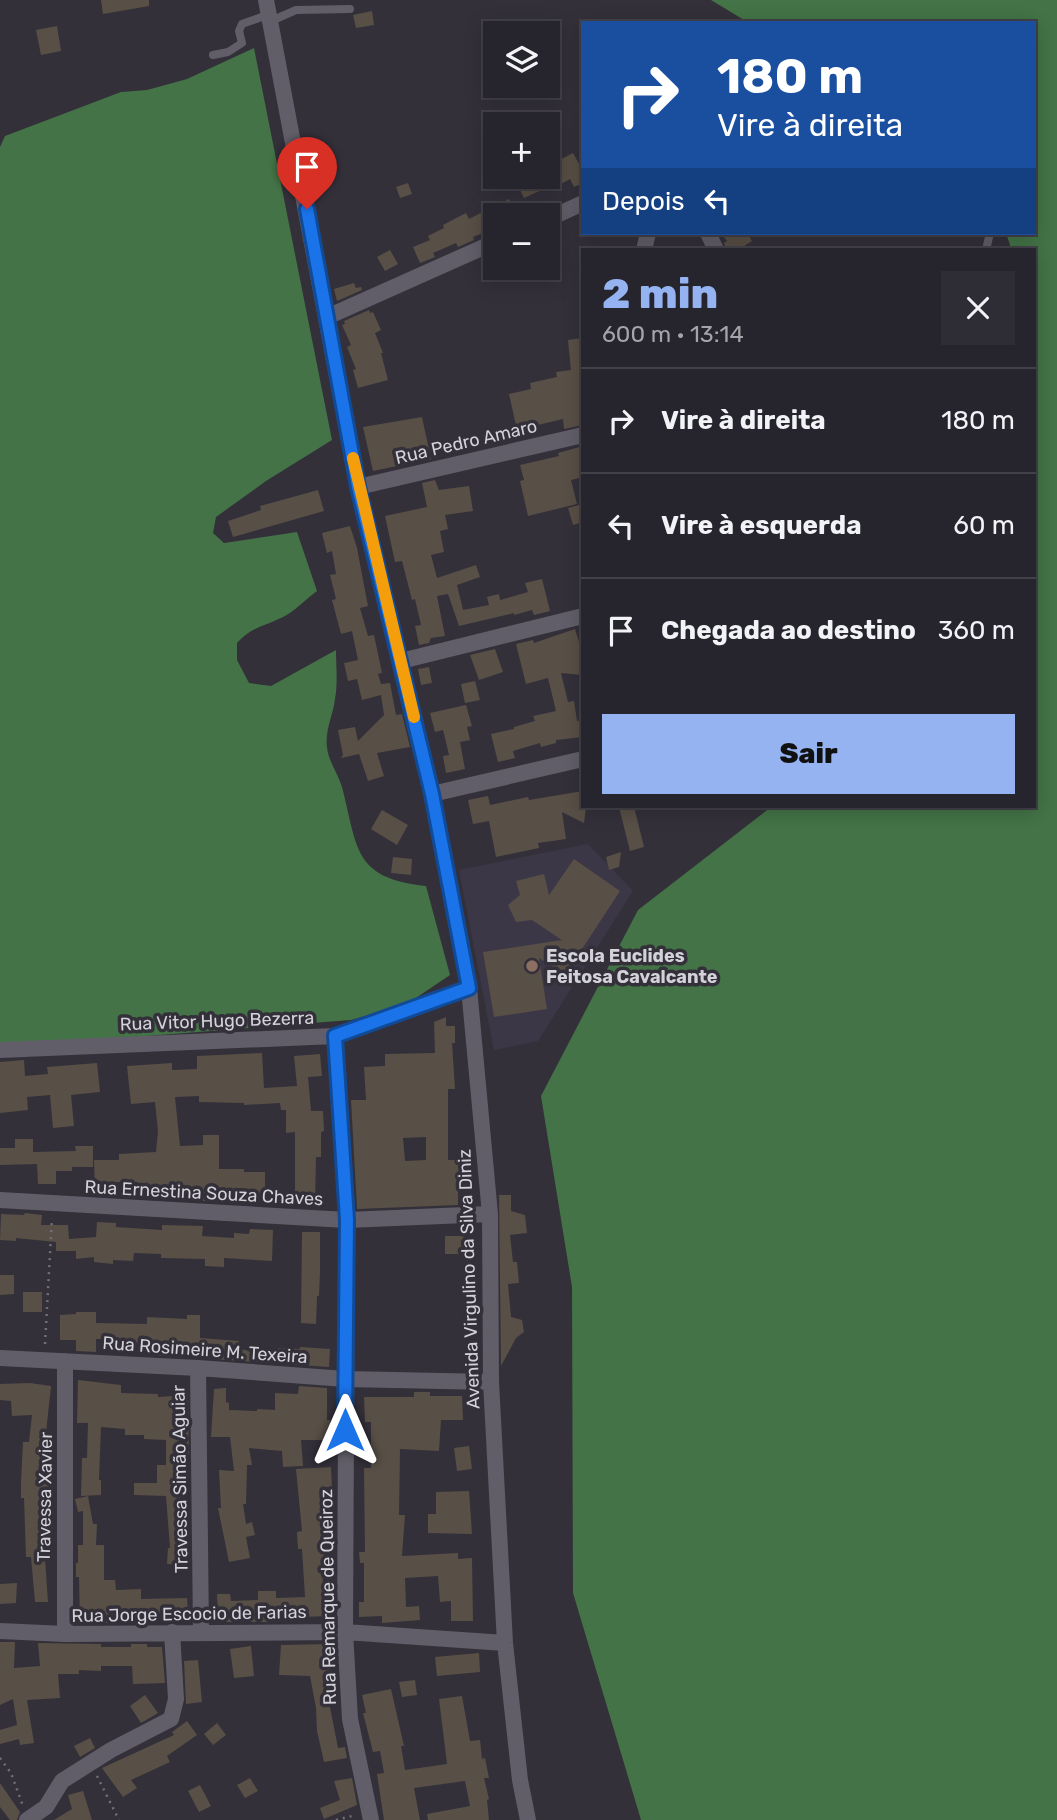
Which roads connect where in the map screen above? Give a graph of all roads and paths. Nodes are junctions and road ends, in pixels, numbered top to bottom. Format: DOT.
graph roads {
  1 [pos="350,9"];
  2 [pos="269,12"];
  3 [pos="213,55"];
  4 [pos="581,204"];
  5 [pos="560,214"];
  6 [pos="483,247"];
  7 [pos="327,317"];
  8 [pos="581,435"];
  9 [pos="358,487"];
  10 [pos="581,616"];
  11 [pos="401,661"];
  12 [pos="581,759"];
  13 [pos="432,794"];
  14 [pos="469,988"];
  15 [pos="335,1036"];
  16 [pos="0,1050"];
  17 [pos="0,1200"];
  18 [pos="53,1204"];
  19 [pos="490,1214"];
  20 [pos="347,1220"];
  21 [pos="0,1358"];
  22 [pos="44,1360"];
  23 [pos="65,1361"];
  24 [pos="198,1368"];
  25 [pos="345,1379"];
  26 [pos="491,1382"];
  27 [pos="0,1631"];
  28 [pos="201,1631"];
  29 [pos="172,1632"];
  30 [pos="345,1632"];
  31 [pos="65,1634"];
  32 [pos="505,1643"];
  33 [pos="0,1758"];
  34 [pos="90,1764"];
  35 [pos="371,1816"];
  36 [pos="28,1819"];
  37 [pos="119,1820"];
  38 [pos="336,1820"];
  39 [pos="528,1820"];
  1 -- 2 [label="lane"];
  2 -- 3 [label="lane"];
  2 -- 7 [label="street, Avenida Virgulino da Silva Diniz"];
  4 -- 5 [label="street"];
  6 -- 7 [label="street"];
  7 -- 9 [label="street, Avenida Virgulino da Silva Diniz"];
  8 -- 9 [label="street, Rua Pedro Amaro"];
  9 -- 11 [label="street, Avenida Virgulino da Silva Diniz"];
  10 -- 11 [label="street"];
  11 -- 13 [label="street, Avenida Virgulino da Silva Diniz"];
  12 -- 13 [label="street"];
  13 -- 14 [label="street, Avenida Virgulino da Silva Diniz"];
  14 -- 15 [label="street, Rua Vitor Hugo Bezerra"];
  14 -- 19 [label="street, Avenida Virgulino da Silva Diniz"];
  15 -- 16 [label="street, Rua Vitor Hugo Bezerra"];
  15 -- 20 [label="street, Rua Remarque de Queiroz"];
  17 -- 18 [label="street, Rua Ernestina Souza Chaves"];
  18 -- 20 [label="street, Rua Ernestina Souza Chaves"];
  18 -- 22 [label="path"];
  19 -- 20 [label="street, Rua Ernestina Souza Chaves"];
  19 -- 26 [label="street, Avenida Virgulino da Silva Diniz"];
  20 -- 25 [label="street, Rua Remarque de Queiroz"];
  21 -- 22 [label="street, Rua Rosimeire M. Texeira"];
  22 -- 23 [label="street, Rua Rosimeire M. Texeira"];
  23 -- 24 [label="street, Rua Rosimeire M. Texeira"];
  23 -- 31 [label="street, Travessa Xavier"];
  24 -- 25 [label="street, Rua Rosimeire M. Texeira"];
  24 -- 28 [label="street, Travessa Simão Aguiar"];
  25 -- 26 [label="street, Rua Rosimeire M. Texeira"];
  25 -- 30 [label="street, Rua Remarque de Queiroz"];
  26 -- 32 [label="street, Avenida Virgulino da Silva Diniz"];
  27 -- 31 [label="street, Rua Jorge Escocio de Farias"];
  28 -- 29 [label="street, Rua Jorge Escocio de Farias"];
  28 -- 30 [label="street, Rua Jorge Escocio de Farias"];
  29 -- 31 [label="street, Rua Jorge Escocio de Farias"];
  29 -- 34 [label="street"];
  30 -- 32 [label="street, Rua Jorge Escocio de Farias"];
  30 -- 35 [label="street, Rua Remarque de Queiroz"];
  32 -- 39 [label="street, Avenida Virgulino da Silva Diniz"];
  33 -- 36 [label="path"];
  34 -- 36 [label="street"];
  34 -- 37 [label="path"];
  35 -- 38 [label="path"];
}
